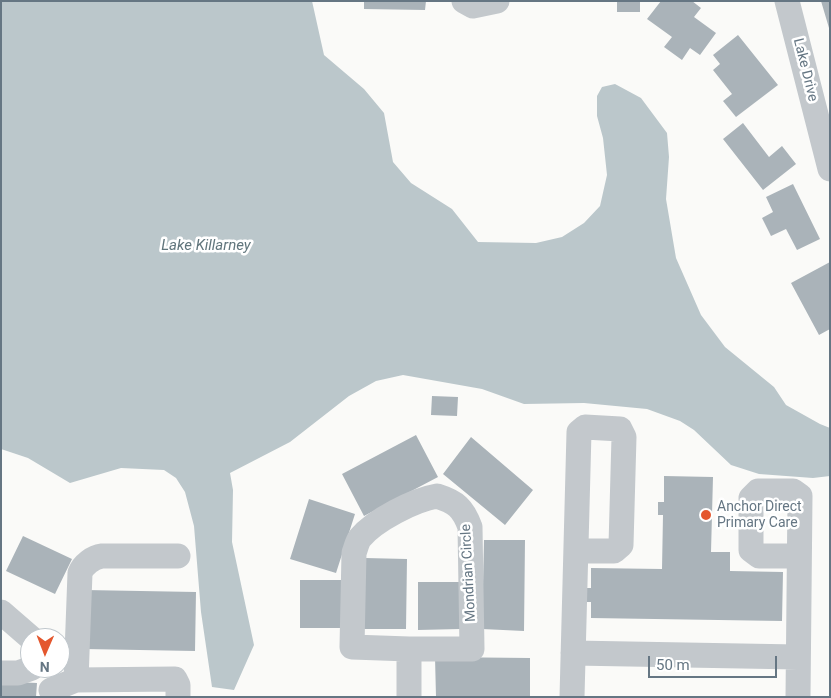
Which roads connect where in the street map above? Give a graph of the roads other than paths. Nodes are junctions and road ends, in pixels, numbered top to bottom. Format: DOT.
graph roads {
  1 [pos="464,1"];
  2 [pos="497,1"];
  3 [pos="788,1"];
  4 [pos="830,169"];
  5 [pos="576,551"];
  6 [pos="178,556"];
  7 [pos="799,556"];
  8 [pos="1,612"];
  9 [pos="20,628"];
  10 [pos="409,650"];
  11 [pos="573,653"];
  12 [pos="798,656"];
  13 [pos="20,672"];
  14 [pos="1,673"];
  15 [pos="76,680"];
  16 [pos="50,685"];
  17 [pos="178,697"];
  18 [pos="409,697"];
  19 [pos="572,697"];
  20 [pos="798,697"];
  1 -- 2 [label="street"];
  3 -- 4 [label="street, Lake Drive"];
  5 -- 5 [label="street"];
  5 -- 11 [label="street"];
  6 -- 15 [label="street"];
  7 -- 12 [label="street"];
  8 -- 9 [label="street"];
  10 -- 10 [label="street, Mondrian Circle"];
  10 -- 18 [label="street"];
  11 -- 12 [label="street"];
  11 -- 19 [label="street"];
  12 -- 20 [label="street"];
  13 -- 14 [label="street"];
  15 -- 16 [label="street"];
  15 -- 17 [label="street"];
}
